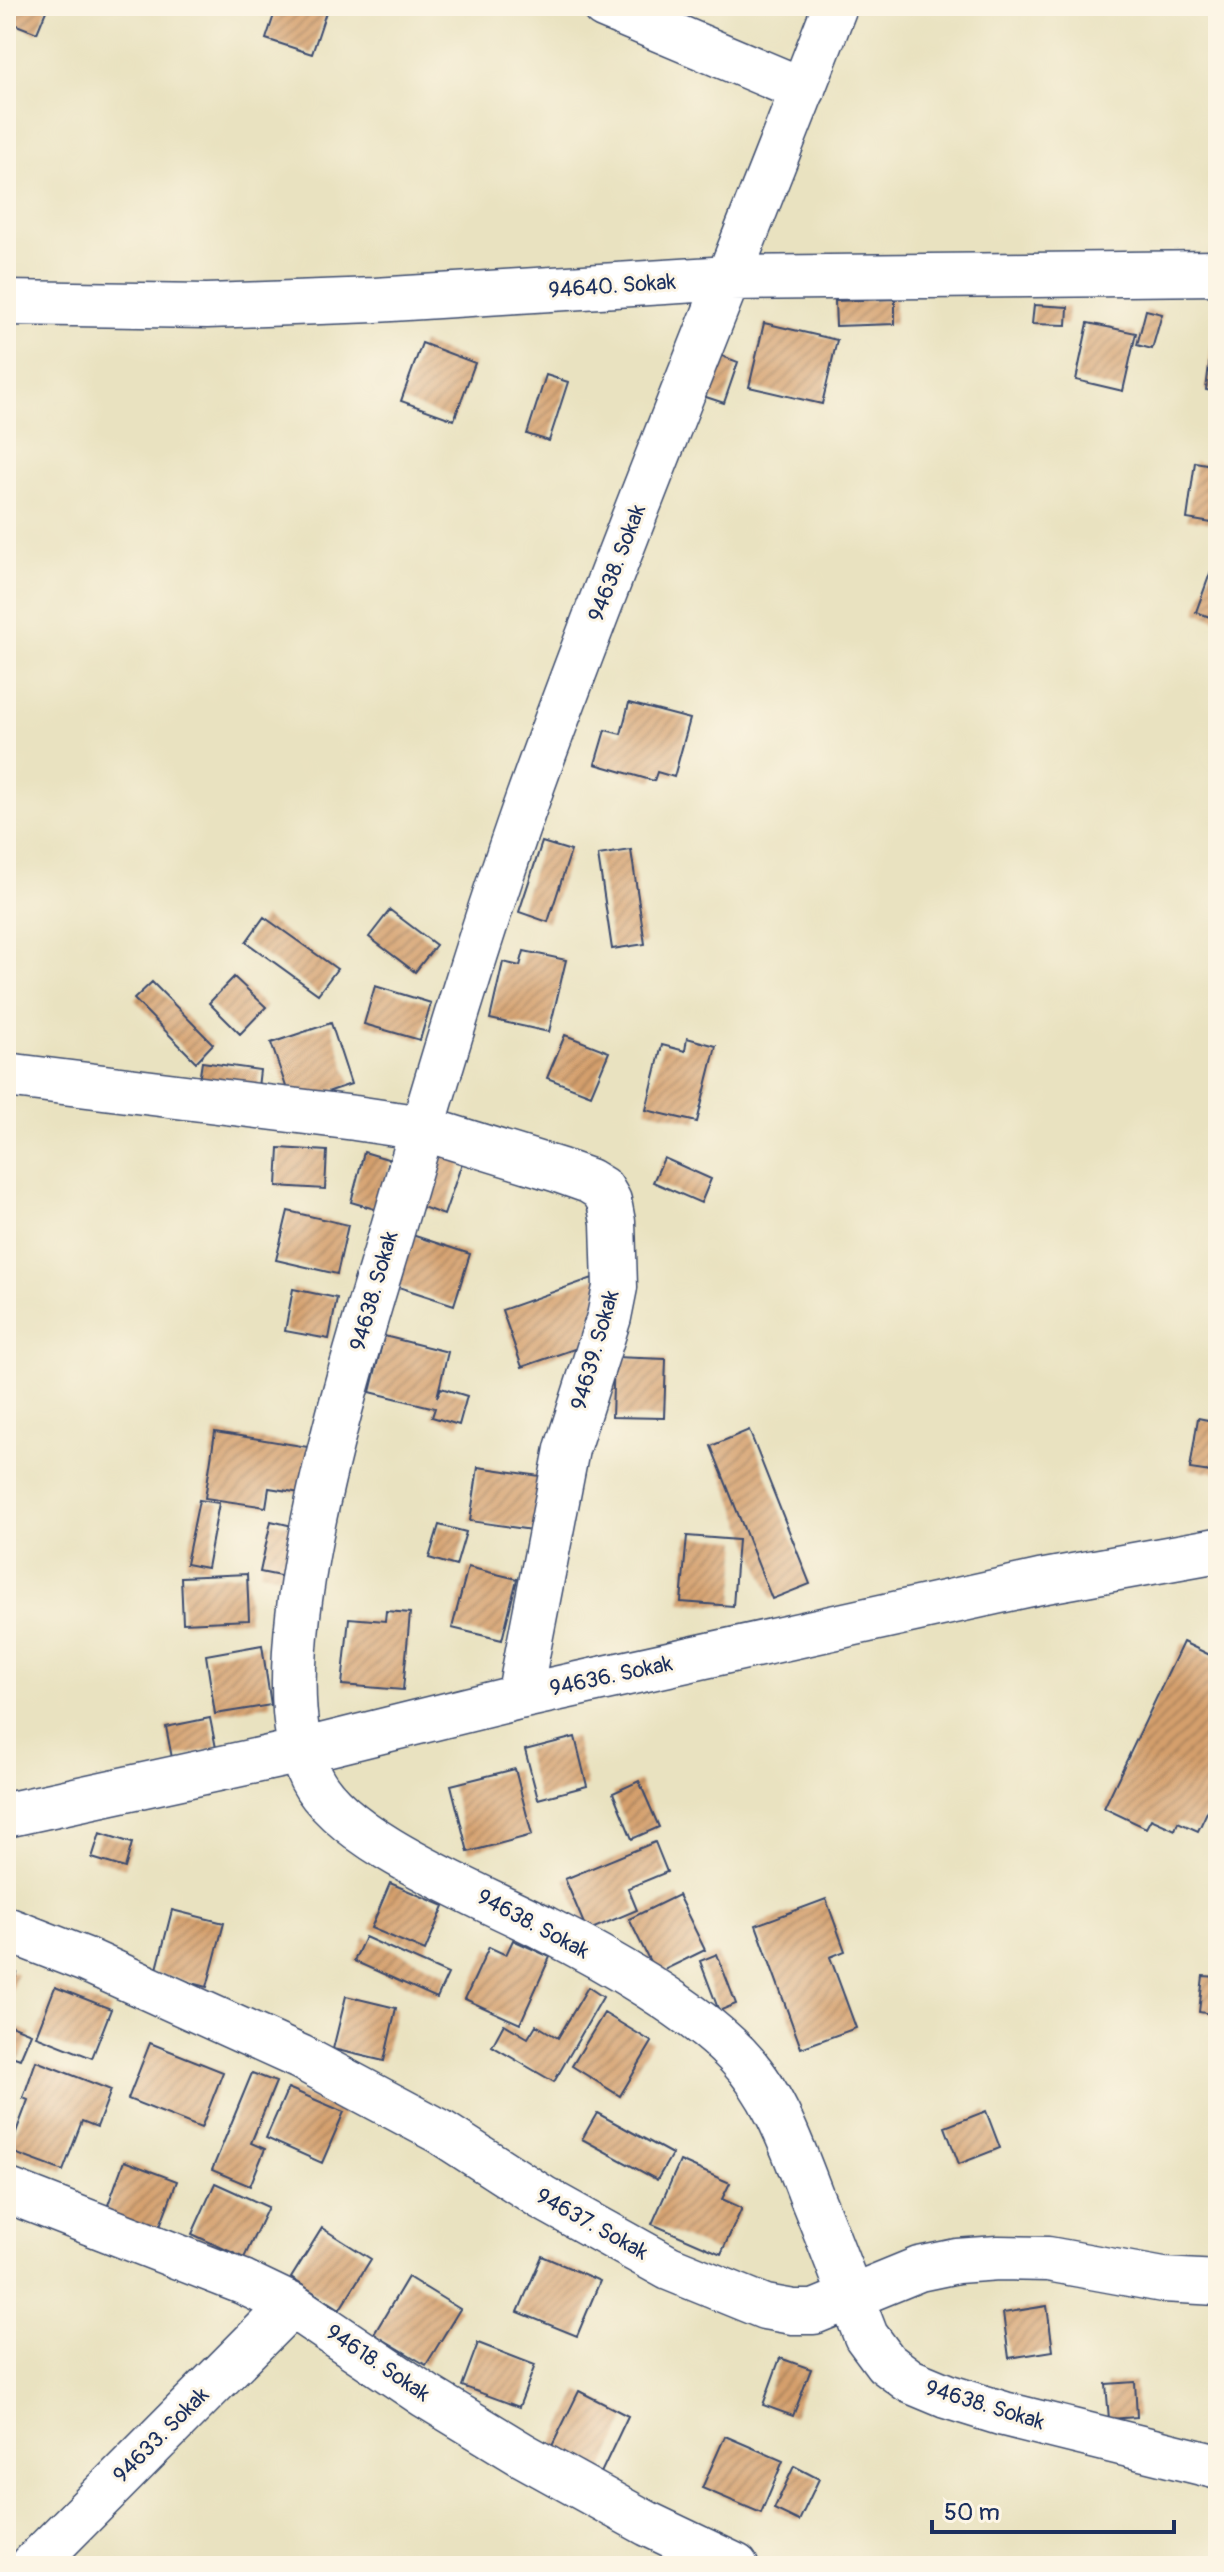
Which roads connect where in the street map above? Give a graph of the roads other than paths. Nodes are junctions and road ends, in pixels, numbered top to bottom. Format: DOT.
graph roads {
  1 [pos="604,6"];
  2 [pos="835,6"];
  3 [pos="803,90"];
  4 [pos="1218,273"];
  5 [pos="729,278"];
  6 [pos="6,303"];
  7 [pos="6,1075"];
  8 [pos="422,1128"];
  9 [pos="1218,1550"];
  10 [pos="519,1697"];
  11 [pos="301,1751"];
  12 [pos="6,1815"];
  13 [pos="6,1929"];
  14 [pos="6,2190"];
  15 [pos="1218,2283"];
  16 [pos="851,2296"];
  17 [pos="291,2305"];
  18 [pos="1218,2467"];
  19 [pos="32,2566"];
  20 [pos="736,2566"];
  1 -- 3 [label="street"];
  2 -- 3 [label="street, 94638. Sokak"];
  3 -- 5 [label="street, 94638. Sokak"];
  4 -- 5 [label="street, 94640. Sokak"];
  5 -- 6 [label="street, 94640. Sokak"];
  5 -- 8 [label="street, 94638. Sokak"];
  7 -- 8 [label="street"];
  8 -- 10 [label="street, 94639. Sokak"];
  8 -- 11 [label="street, 94638. Sokak"];
  9 -- 10 [label="street, 94636. Sokak"];
  10 -- 11 [label="street, 94636. Sokak"];
  11 -- 12 [label="street, 94636. Sokak"];
  11 -- 16 [label="street, 94638. Sokak"];
  13 -- 16 [label="street, 94637. Sokak"];
  14 -- 17 [label="street, 94618. Sokak"];
  15 -- 16 [label="street, 94637. Sokak"];
  16 -- 18 [label="street, 94638. Sokak"];
  17 -- 19 [label="street, 94633. Sokak"];
  17 -- 20 [label="street, 94618. Sokak"];
}
